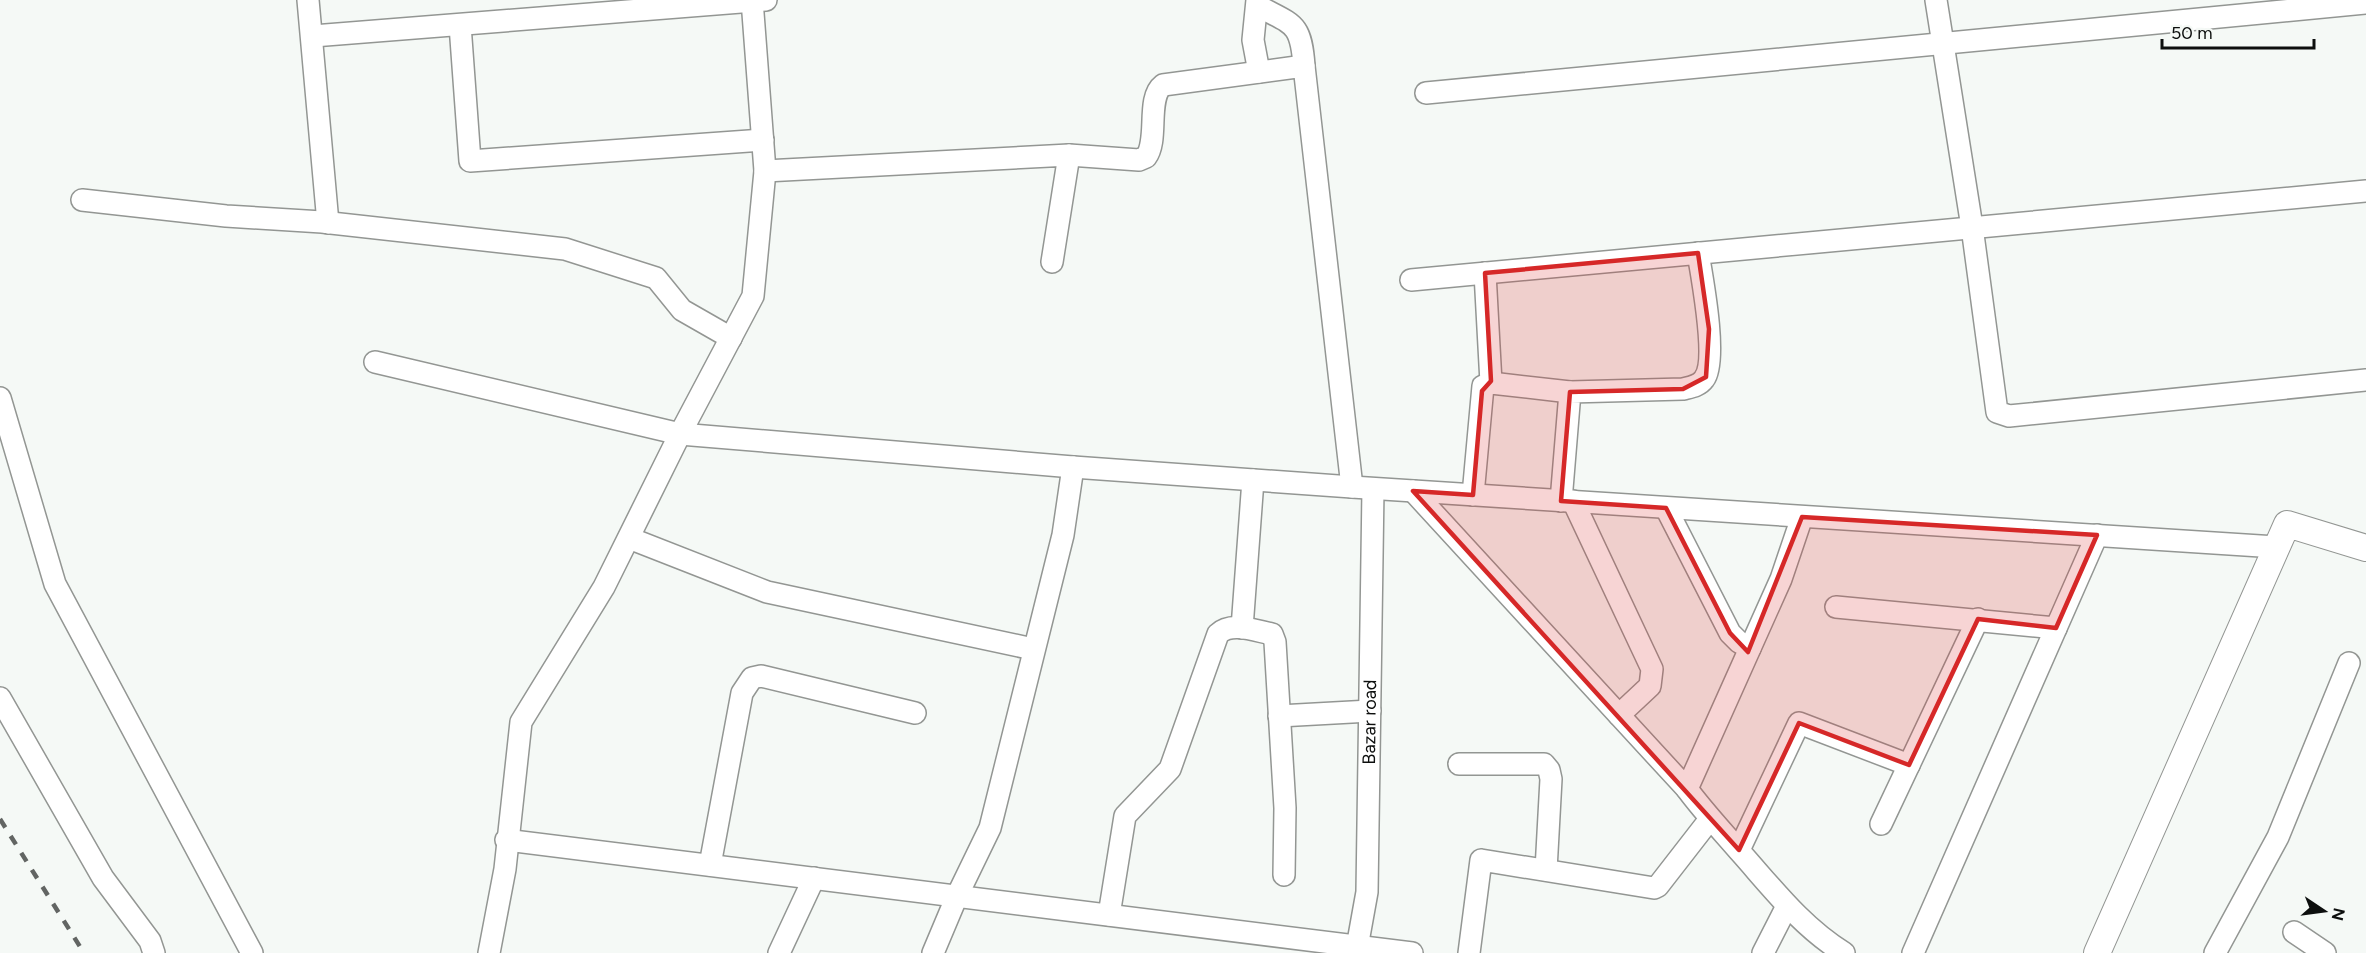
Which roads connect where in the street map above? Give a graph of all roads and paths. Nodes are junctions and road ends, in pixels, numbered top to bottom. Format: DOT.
graph roads {
  1 [pos="308,0"];
  2 [pos="1936,0"];
  3 [pos="757,1"];
  4 [pos="1257,3"];
  5 [pos="2366,3"];
  6 [pos="460,25"];
  7 [pos="313,36"];
  8 [pos="1942,42"];
  9 [pos="1304,66"];
  10 [pos="1259,72"];
  11 [pos="1426,93"];
  12 [pos="764,140"];
  13 [pos="1069,155"];
  14 [pos="765,171"];
  15 [pos="2366,191"];
  16 [pos="82,200"];
  17 [pos="328,223"];
  18 [pos="1972,227"];
  19 [pos="1698,253"];
  20 [pos="1052,262"];
  21 [pos="1485,273"];
  22 [pos="1411,280"];
  23 [pos="730,338"];
  24 [pos="375,362"];
  25 [pos="2366,380"];
  26 [pos="1491,383"];
  27 [pos="1570,392"];
  28 [pos="0,398"];
  29 [pos="680,434"];
  30 [pos="1074,467"];
  31 [pos="1253,480"];
  32 [pos="1352,487"];
  33 [pos="1373,489"];
  34 [pos="1413,491"];
  35 [pos="1473,495"];
  36 [pos="1567,501"];
  37 [pos="1666,508"];
  38 [pos="1802,517"];
  39 [pos="2097,536"];
  40 [pos="629,538"];
  41 [pos="2276,547"];
  42 [pos="2366,548"];
  43 [pos="1836,608"];
  44 [pos="1978,619"];
  45 [pos="1242,628"];
  46 [pos="2056,628"];
  47 [pos="1750,648"];
  48 [pos="1033,649"];
  49 [pos="2349,663"];
  50 [pos="0,698"];
  51 [pos="1370,711"];
  52 [pos="915,713"];
  53 [pos="1619,715"];
  54 [pos="1280,716"];
  55 [pos="1459,764"];
  56 [pos="1909,765"];
  57 [pos="1687,789"];
  58 [pos="1710,819"];
  59 [pos="1881,824"];
  60 [pos="506,840"];
  61 [pos="1739,850"];
  62 [pos="710,865"];
  63 [pos="1546,870"];
  64 [pos="1284,875"];
  65 [pos="814,878"];
  66 [pos="957,896"];
  67 [pos="1786,906"];
  68 [pos="1109,915"];
  69 [pos="2294,932"];
  70 [pos="1358,950"];
  71 [pos="154,953"];
  72 [pos="252,953"];
  73 [pos="489,953"];
  74 [pos="779,953"];
  75 [pos="933,953"];
  76 [pos="1412,953"];
  77 [pos="1469,953"];
  78 [pos="1763,953"];
  79 [pos="1844,953"];
  80 [pos="1913,953"];
  81 [pos="2097,953"];
  82 [pos="2215,953"];
  83 [pos="2325,953"];
  1 -- 7 [label="street"];
  2 -- 8 [label="street"];
  3 -- 6 [label="street"];
  3 -- 12 [label="street"];
  4 -- 9 [label="street"];
  4 -- 10 [label="street"];
  5 -- 8 [label="street"];
  6 -- 7 [label="street"];
  6 -- 12 [label="street"];
  7 -- 17 [label="street"];
  8 -- 11 [label="street"];
  8 -- 18 [label="street"];
  9 -- 10 [label="street"];
  9 -- 32 [label="street"];
  10 -- 13 [label="street"];
  12 -- 14 [label="street"];
  13 -- 14 [label="street"];
  13 -- 20 [label="street"];
  14 -- 23 [label="street"];
  15 -- 18 [label="street"];
  16 -- 17 [label="street"];
  17 -- 23 [label="street"];
  18 -- 19 [label="street"];
  18 -- 25 [label="street"];
  19 -- 21 [label="street"];
  19 -- 27 [label="street"];
  21 -- 22 [label="street"];
  21 -- 26 [label="street"];
  23 -- 29 [label="street"];
  24 -- 29 [label="street"];
  26 -- 27 [label="street"];
  26 -- 35 [label="street"];
  27 -- 36 [label="street"];
  28 -- 72 [label="street"];
  29 -- 30 [label="street"];
  29 -- 40 [label="street"];
  30 -- 31 [label="street"];
  30 -- 48 [label="street"];
  31 -- 32 [label="street"];
  31 -- 45 [label="street"];
  32 -- 33 [label="street"];
  33 -- 34 [label="street"];
  33 -- 51 [label="street, Bazar road"];
  34 -- 35 [label="street"];
  34 -- 53 [label="street"];
  35 -- 36 [label="street"];
  36 -- 37 [label="street"];
  36 -- 53 [label="street"];
  37 -- 38 [label="street"];
  37 -- 47 [label="street"];
  38 -- 39 [label="street"];
  38 -- 47 [label="street"];
  39 -- 41 [label="street"];
  39 -- 46 [label="street"];
  40 -- 48 [label="street"];
  40 -- 60 [label="street"];
  41 -- 42 [label="street"];
  41 -- 81 [label="street"];
  43 -- 44 [label="street"];
  44 -- 46 [label="street"];
  44 -- 56 [label="street"];
  45 -- 54 [label="street"];
  45 -- 68 [label="street"];
  46 -- 80 [label="street"];
  47 -- 57 [label="street"];
  48 -- 66 [label="street"];
  49 -- 82 [label="street"];
  50 -- 71 [label="street"];
  51 -- 54 [label="street"];
  51 -- 70 [label="street, Bazar road"];
  52 -- 62 [label="street"];
  53 -- 57 [label="street"];
  54 -- 64 [label="street"];
  55 -- 63 [label="street"];
  56 -- 59 [label="street"];
  56 -- 61 [label="street"];
  57 -- 58 [label="street"];
  58 -- 61 [label="street"];
  58 -- 63 [label="street"];
  60 -- 62 [label="street"];
  60 -- 73 [label="street"];
  61 -- 67 [label="street"];
  62 -- 65 [label="street"];
  63 -- 77 [label="street"];
  65 -- 66 [label="street"];
  65 -- 74 [label="street"];
  66 -- 68 [label="street"];
  66 -- 75 [label="street"];
  67 -- 78 [label="street"];
  67 -- 79 [label="street"];
  68 -- 70 [label="street"];
  69 -- 83 [label="street"];
  70 -- 76 [label="street"];
}
